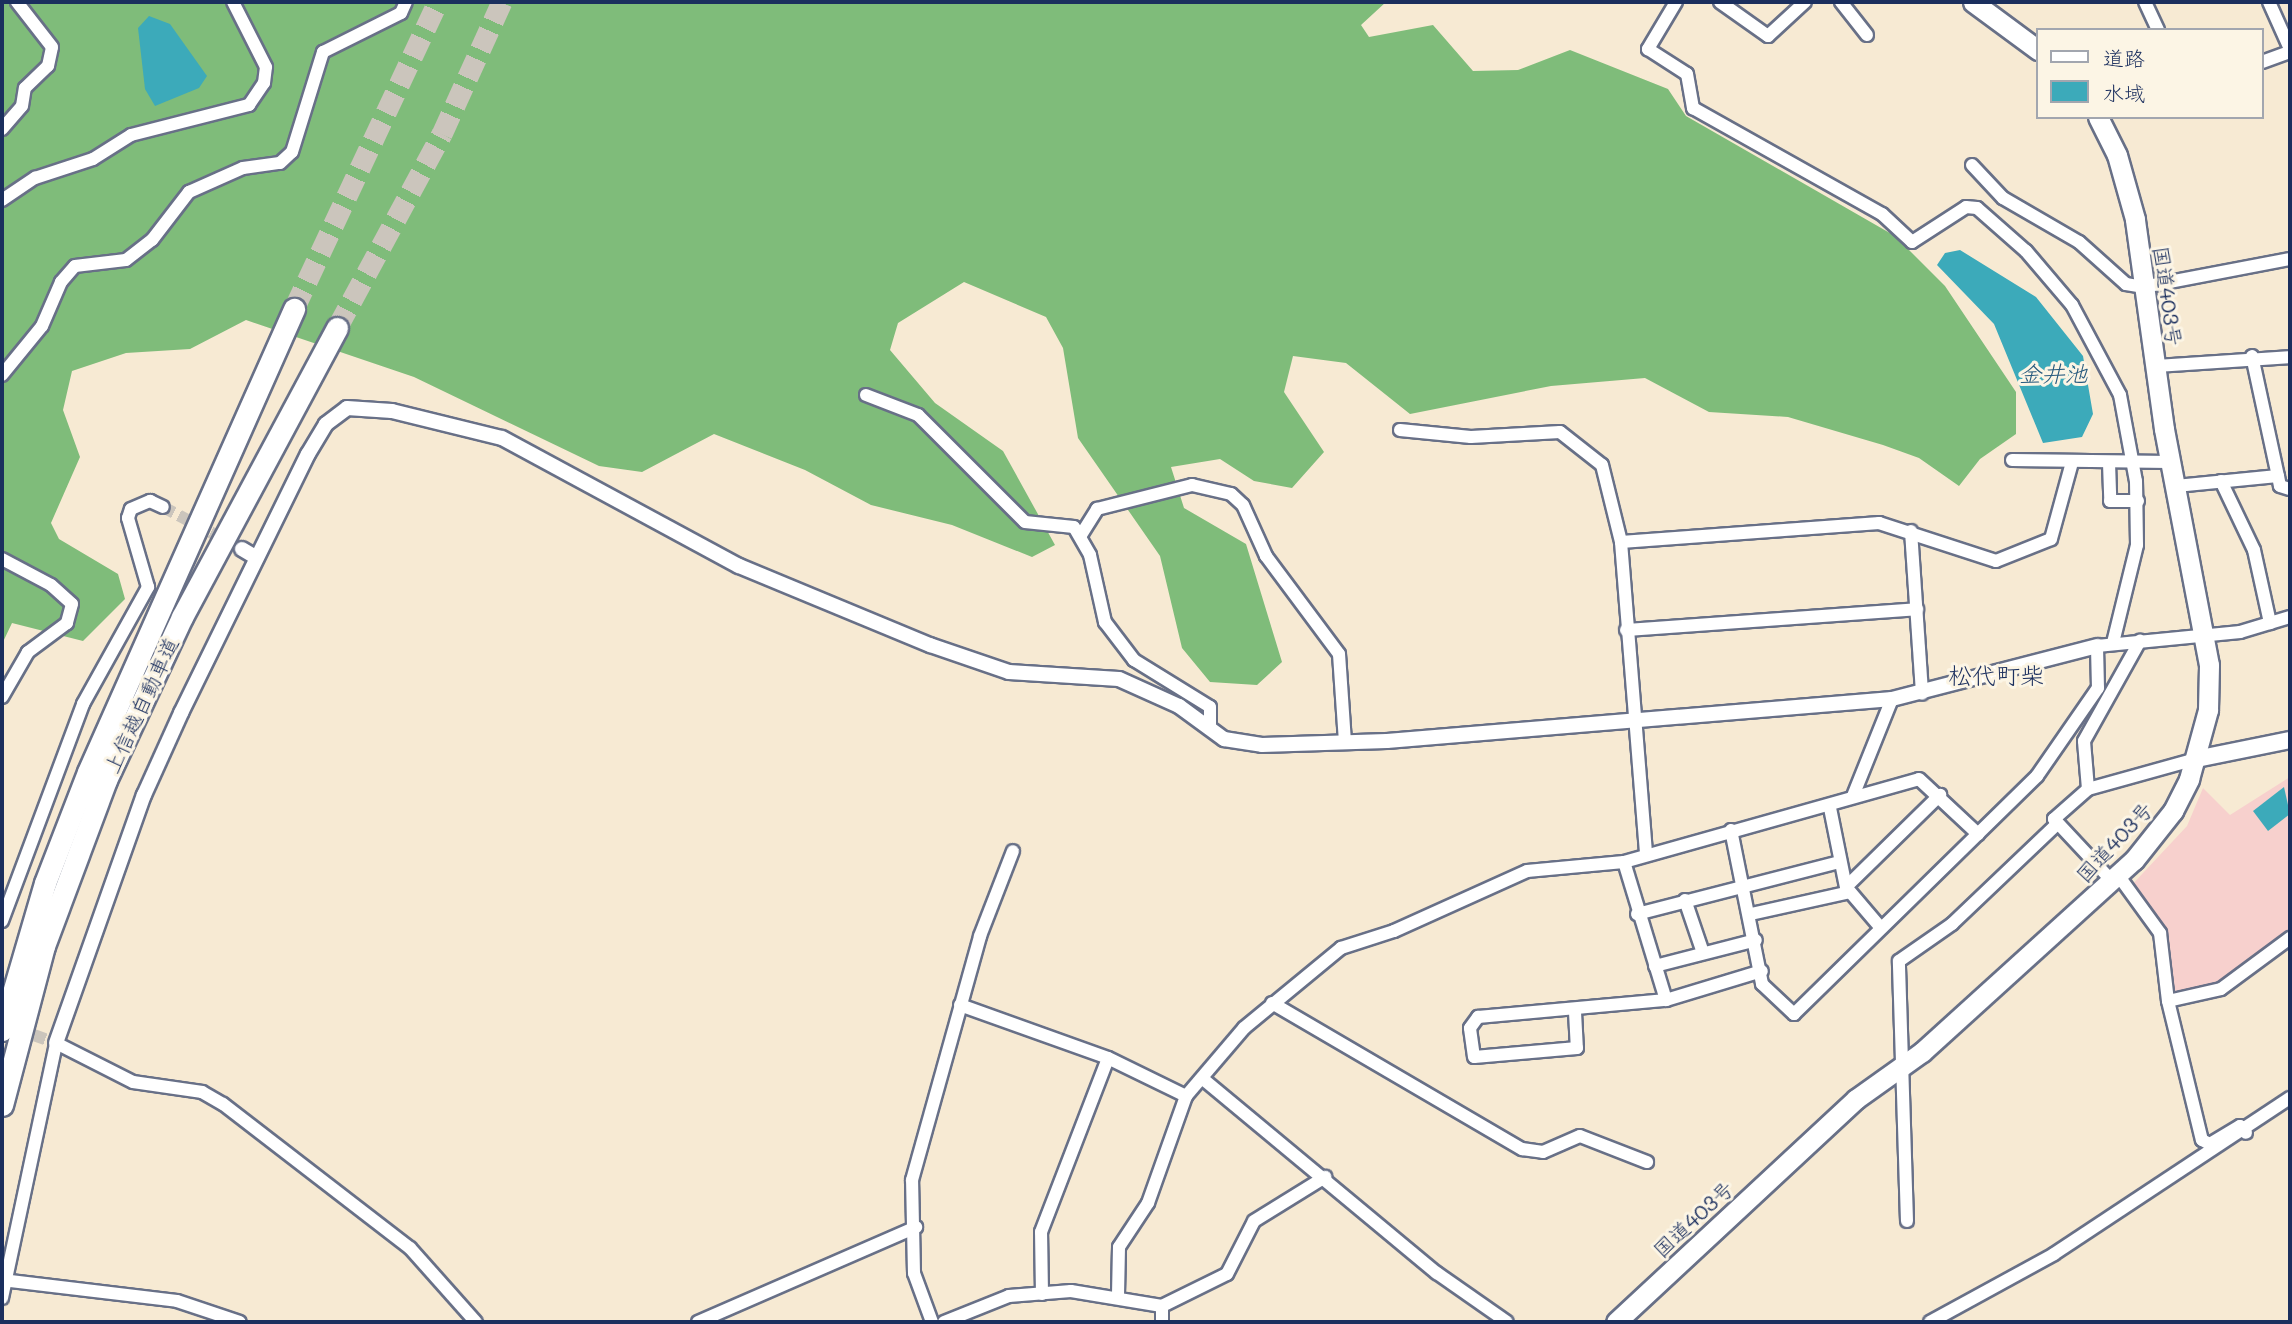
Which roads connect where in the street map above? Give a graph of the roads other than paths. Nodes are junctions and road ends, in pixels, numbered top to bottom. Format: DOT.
graph roads {
  1 [pos="17,2"];
  2 [pos="233,2"];
  3 [pos="406,2"];
  4 [pos="1676,2"];
  5 [pos="1720,2"];
  6 [pos="1805,2"];
  7 [pos="1841,2"];
  8 [pos="1973,2"];
  9 [pos="2145,2"];
  10 [pos="2269,2"];
  11 [pos="2157,28"];
  12 [pos="1867,35"];
  13 [pos="2036,49"];
  14 [pos="2290,50"];
  15 [pos="2264,61"];
  16 [pos="2099,119"];
  17 [pos="2,129"];
  18 [pos="1972,165"];
  19 [pos="2,200"];
  20 [pos="2290,260"];
  21 [pos="2143,287"];
  22 [pos="294,309"];
  23 [pos="337,328"];
  24 [pos="2252,356"];
  25 [pos="2290,356"];
  26 [pos="2155,366"];
  27 [pos="2,375"];
  28 [pos="866,395"];
  29 [pos="1400,430"];
  30 [pos="2012,460"];
  31 [pos="2072,462"];
  32 [pos="2170,462"];
  33 [pos="2109,463"];
  34 [pos="2133,463"];
  35 [pos="2278,476"];
  36 [pos="2221,481"];
  37 [pos="2176,486"];
  38 [pos="2290,488"];
  39 [pos="2137,501"];
  40 [pos="163,507"];
  41 [pos="1911,531"];
  42 [pos="1082,535"];
  43 [pos="1621,542"];
  44 [pos="242,549"];
  45 [pos="257,558"];
  46 [pos="2,559"];
  47 [pos="1917,609"];
  48 [pos="2290,617"];
  49 [pos="2270,622"];
  50 [pos="1626,630"];
  51 [pos="2205,636"];
  52 [pos="2140,640"];
  53 [pos="2113,643"];
  54 [pos="2097,646"];
  55 [pos="1922,694"];
  56 [pos="2,697"];
  57 [pos="1892,699"];
  58 [pos="1634,720"];
  59 [pos="1210,724"];
  60 [pos="2290,740"];
  61 [pos="1345,742"];
  62 [pos="2196,759"];
  63 [pos="2088,789"];
  64 [pos="1940,795"];
  65 [pos="1853,796"];
  66 [pos="1830,808"];
  67 [pos="2058,823"];
  68 [pos="1731,830"];
  69 [pos="1978,834"];
  70 [pos="1013,851"];
  71 [pos="1646,854"];
  72 [pos="1625,862"];
  73 [pos="1839,862"];
  74 [pos="2115,878"];
  75 [pos="1745,884"];
  76 [pos="1848,889"];
  77 [pos="1685,900"];
  78 [pos="1637,914"];
  79 [pos="1751,914"];
  80 [pos="2,921"];
  81 [pos="1881,929"];
  82 [pos="2290,938"];
  83 [pos="1756,940"];
  84 [pos="1703,953"];
  85 [pos="1655,966"];
  86 [pos="1762,971"];
  87 [pos="1666,1000"];
  88 [pos="2168,1001"];
  89 [pos="1272,1003"];
  90 [pos="960,1005"];
  91 [pos="1575,1012"];
  92 [pos="2,1030"];
  93 [pos="56,1044"];
  94 [pos="1108,1058"];
  95 [pos="1906,1064"];
  96 [pos="1203,1079"];
  97 [pos="1186,1096"];
  98 [pos="2290,1098"];
  99 [pos="2,1105"];
  100 [pos="2246,1133"];
  101 [pos="1647,1162"];
  102 [pos="1325,1177"];
  103 [pos="1907,1221"];
  104 [pos="916,1227"];
  105 [pos="3,1280"];
  106 [pos="1042,1294"];
  107 [pos="1118,1295"];
  108 [pos="2,1298"];
  109 [pos="1162,1306"];
  110 [pos="964,1319"];
  111 [pos="240,1322"];
  112 [pos="476,1322"];
  113 [pos="700,1322"];
  114 [pos="932,1322"];
  115 [pos="944,1322"];
  116 [pos="1162,1322"];
  117 [pos="1507,1322"];
  118 [pos="1616,1322"];
  119 [pos="1930,1322"];
  1 -- 17 [label="street"];
  2 -- 19 [label="street"];
  3 -- 27 [label="street"];
  4 -- 34 [label="street"];
  5 -- 6 [label="street"];
  7 -- 12 [label="street"];
  8 -- 13 [label="highway"];
  9 -- 11 [label="street"];
  10 -- 14 [label="street"];
  14 -- 15 [label="street"];
  16 -- 21 [label="highway, 国道403号"];
  18 -- 21 [label="street"];
  20 -- 21 [label="street"];
  21 -- 26 [label="highway, 国道403号"];
  22 -- 92 [label="highway, 上信越自動車道"];
  23 -- 99 [label="highway, 上信越自動車道"];
  24 -- 25 [label="street"];
  24 -- 26 [label="street"];
  24 -- 35 [label="street"];
  26 -- 32 [label="highway, 国道403号"];
  28 -- 42 [label="street"];
  29 -- 43 [label="street"];
  30 -- 31 [label="street"];
  31 -- 33 [label="street"];
  31 -- 41 [label="street"];
  32 -- 34 [label="street"];
  32 -- 37 [label="highway, 国道403号"];
  33 -- 34 [label="street"];
  33 -- 39 [label="street"];
  34 -- 39 [label="street"];
  35 -- 36 [label="street"];
  35 -- 38 [label="street"];
  36 -- 37 [label="street"];
  36 -- 49 [label="street"];
  37 -- 51 [label="highway, 国道403号"];
  39 -- 53 [label="street"];
  40 -- 80 [label="street"];
  41 -- 43 [label="street"];
  41 -- 47 [label="street"];
  42 -- 59 [label="street"];
  42 -- 61 [label="street"];
  43 -- 50 [label="street"];
  44 -- 45 [label="street"];
  45 -- 59 [label="street"];
  45 -- 93 [label="street"];
  46 -- 56 [label="street"];
  47 -- 50 [label="street"];
  47 -- 55 [label="street"];
  48 -- 49 [label="street"];
  49 -- 51 [label="street"];
  50 -- 58 [label="street"];
  51 -- 52 [label="street"];
  51 -- 62 [label="highway, 国道403号"];
  52 -- 53 [label="street"];
  52 -- 63 [label="street"];
  53 -- 54 [label="street"];
  54 -- 55 [label="street"];
  54 -- 69 [label="street"];
  55 -- 57 [label="street"];
  57 -- 58 [label="street"];
  57 -- 65 [label="street"];
  58 -- 61 [label="street"];
  58 -- 71 [label="street"];
  59 -- 61 [label="street"];
  60 -- 62 [label="main road"];
  62 -- 63 [label="street"];
  62 -- 74 [label="highway, 国道403号"];
  63 -- 67 [label="street"];
  64 -- 65 [label="street"];
  64 -- 69 [label="street"];
  64 -- 76 [label="street"];
  65 -- 66 [label="street"];
  66 -- 68 [label="street"];
  66 -- 73 [label="street"];
  67 -- 74 [label="street"];
  67 -- 95 [label="street"];
  68 -- 71 [label="street"];
  68 -- 75 [label="street"];
  69 -- 81 [label="street"];
  70 -- 90 [label="street"];
  71 -- 72 [label="street"];
  72 -- 78 [label="street"];
  72 -- 89 [label="street"];
  73 -- 75 [label="street"];
  73 -- 76 [label="street"];
  74 -- 88 [label="street"];
  74 -- 95 [label="highway, 国道403号"];
  75 -- 77 [label="street"];
  75 -- 79 [label="street"];
  76 -- 79 [label="street"];
  76 -- 81 [label="street"];
  77 -- 78 [label="street"];
  77 -- 84 [label="street"];
  78 -- 85 [label="street"];
  79 -- 83 [label="street"];
  81 -- 86 [label="street"];
  82 -- 88 [label="street"];
  83 -- 84 [label="street"];
  83 -- 86 [label="street"];
  84 -- 85 [label="street"];
  85 -- 87 [label="street"];
  86 -- 87 [label="street"];
  87 -- 91 [label="street"];
  88 -- 100 [label="street"];
  89 -- 96 [label="street"];
  89 -- 101 [label="street"];
  90 -- 94 [label="street"];
  90 -- 104 [label="street"];
  91 -- 91 [label="street"];
  93 -- 105 [label="street"];
  93 -- 112 [label="street"];
  94 -- 97 [label="street"];
  94 -- 106 [label="street"];
  95 -- 103 [label="street"];
  95 -- 118 [label="highway, 国道403号"];
  96 -- 97 [label="street"];
  96 -- 102 [label="street"];
  97 -- 107 [label="street"];
  98 -- 100 [label="street"];
  100 -- 119 [label="street"];
  102 -- 109 [label="street"];
  102 -- 117 [label="street"];
  104 -- 113 [label="street"];
  104 -- 114 [label="street"];
  105 -- 108 [label="street"];
  105 -- 111 [label="street"];
  106 -- 107 [label="street"];
  106 -- 110 [label="street"];
  107 -- 109 [label="street"];
  109 -- 116 [label="street"];
  110 -- 115 [label="street"];
}
